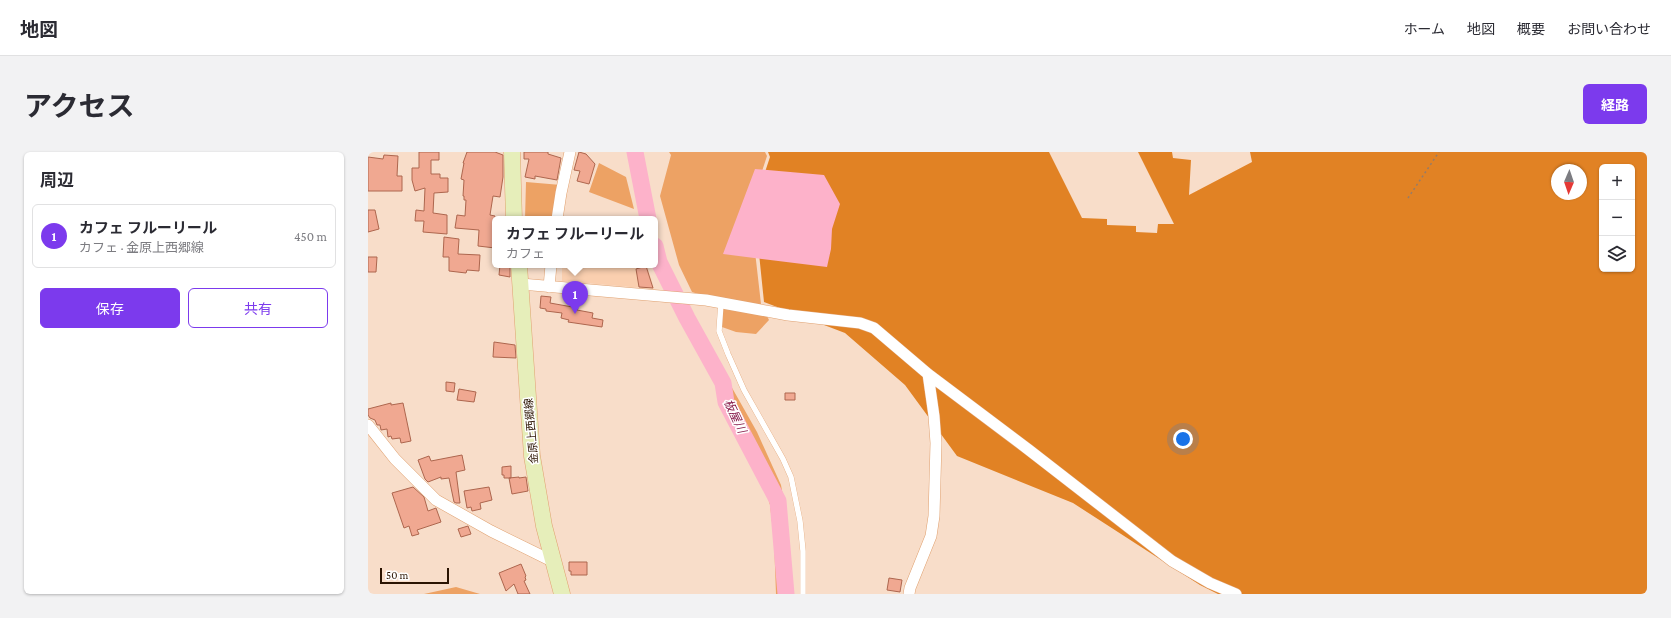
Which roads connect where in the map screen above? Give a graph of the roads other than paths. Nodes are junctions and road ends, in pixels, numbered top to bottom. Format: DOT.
graph roads {
  1 [pos="512,152"];
  2 [pos="570,152"];
  3 [pos="514,216"];
  4 [pos="557,216"];
  5 [pos="519,268"];
  6 [pos="552,268"];
  7 [pos="521,284"];
  8 [pos="549,287"];
  9 [pos="721,303"];
  10 [pos="928,374"];
  11 [pos="368,425"];
  12 [pos="554,562"];
  13 [pos="562,594"];
  14 [pos="803,594"];
  15 [pos="910,594"];
  16 [pos="1236,594"];
  1 -- 3 [label="main road"];
  2 -- 4 [label="street"];
  5 -- 7 [label="main road, 金原上西郷線"];
  6 -- 8 [label="street"];
  7 -- 8 [label="street"];
  7 -- 12 [label="main road, 金原上西郷線"];
  8 -- 9 [label="street"];
  9 -- 10 [label="street"];
  9 -- 14 [label="lane"];
  10 -- 15 [label="street"];
  10 -- 16 [label="street"];
  11 -- 12 [label="street"];
  12 -- 13 [label="main road, 金原上西郷線"];
}
